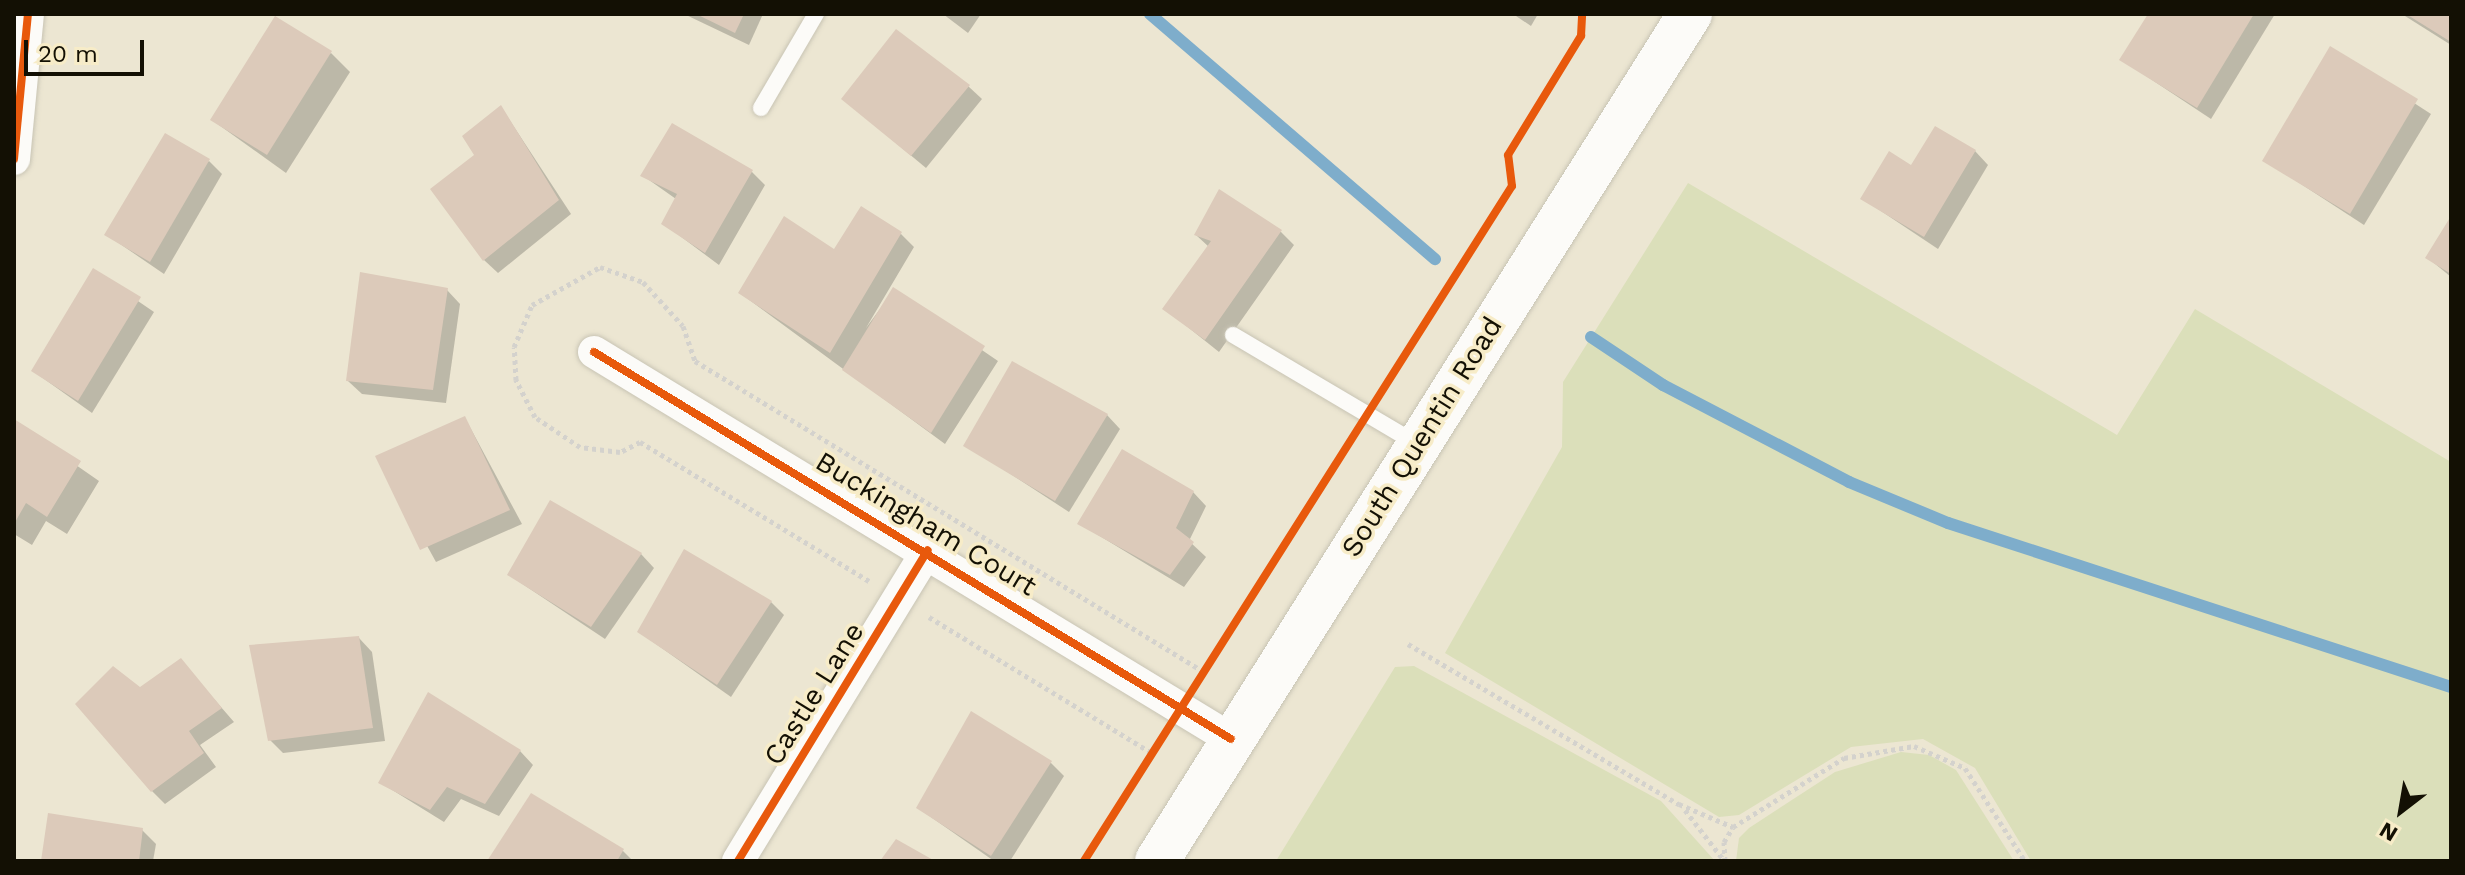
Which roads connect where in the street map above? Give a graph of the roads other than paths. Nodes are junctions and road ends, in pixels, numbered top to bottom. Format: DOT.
graph roads {
  1 [pos="28,14"];
  2 [pos="816,14"];
  3 [pos="1690,14"];
  4 [pos="761,108"];
  5 [pos="14,159"];
  6 [pos="1233,335"];
  7 [pos="594,352"];
  8 [pos="1417,444"];
  9 [pos="928,550"];
  10 [pos="1231,739"];
  11 [pos="738,861"];
  12 [pos="1157,861"];
  1 -- 5 [label="street"];
  2 -- 4 [label="lane"];
  3 -- 8 [label="main road, South Quentin Road"];
  6 -- 8 [label="lane"];
  7 -- 9 [label="street, Buckingham Court"];
  8 -- 10 [label="main road, South Quentin Road"];
  9 -- 10 [label="street, Buckingham Court"];
  9 -- 11 [label="street, Castle Lane"];
  10 -- 12 [label="main road, South Quentin Road"];
}
